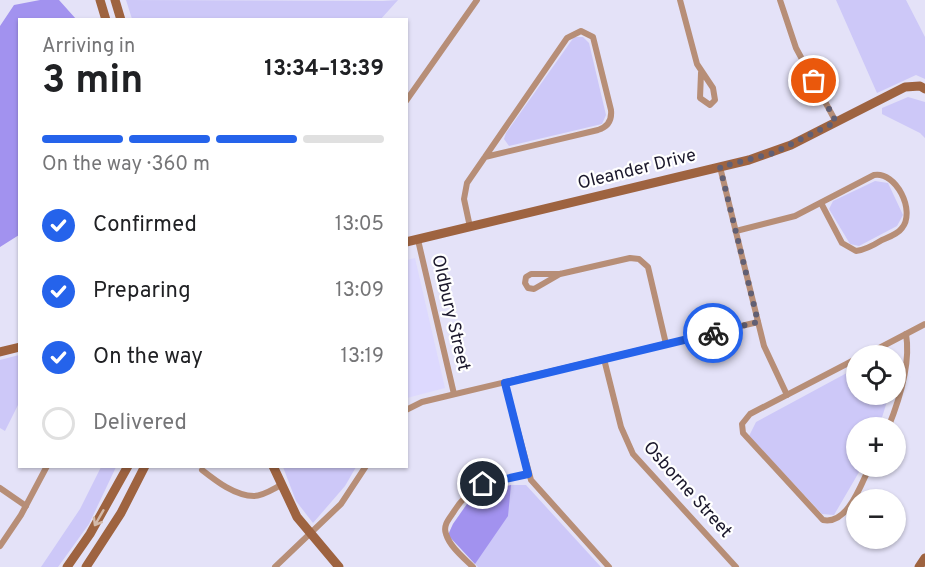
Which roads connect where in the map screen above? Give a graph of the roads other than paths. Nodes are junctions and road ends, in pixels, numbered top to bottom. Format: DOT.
graph roads {
  1 [pos="100,0"];
  2 [pos="115,0"];
  3 [pos="477,0"];
  4 [pos="680,0"];
  5 [pos="780,0"];
  6 [pos="105,18"];
  7 [pos="120,18"];
  8 [pos="701,72"];
  9 [pos="925,89"];
  10 [pos="408,98"];
  11 [pos="836,122"];
  12 [pos="485,156"];
  13 [pos="720,167"];
  14 [pos="821,203"];
  15 [pos="470,228"];
  16 [pos="736,231"];
  17 [pos="418,240"];
  18 [pos="408,242"];
  19 [pos="561,274"];
  20 [pos="758,322"];
  21 [pos="925,324"];
  22 [pos="906,334"];
  23 [pos="666,344"];
  24 [pos="885,345"];
  25 [pos="18,348"];
  26 [pos="0,352"];
  27 [pos="604,359"];
  28 [pos="846,364"];
  29 [pos="505,383"];
  30 [pos="454,394"];
  31 [pos="787,395"];
  32 [pos="408,409"];
  33 [pos="892,417"];
  34 [pos="46,468"];
  35 [pos="127,468"];
  36 [pos="144,468"];
  37 [pos="274,468"];
  38 [pos="365,468"];
  39 [pos="202,470"];
  40 [pos="528,474"];
  41 [pos="865,477"];
  42 [pos="281,485"];
  43 [pos="0,488"];
  44 [pos="26,506"];
  45 [pos="310,534"];
  46 [pos="0,546"];
  47 [pos="925,558"];
  48 [pos="67,567"];
  49 [pos="86,567"];
  50 [pos="275,567"];
  51 [pos="339,567"];
  52 [pos="473,567"];
  53 [pos="609,567"];
  54 [pos="736,567"];
  55 [pos="919,567"];
  1 -- 6 [label="street"];
  2 -- 7 [label="street"];
  3 -- 10 [label="street"];
  4 -- 8 [label="street"];
  5 -- 11 [label="street"];
  8 -- 8 [label="street"];
  9 -- 11 [label="street, Oleander Drive"];
  11 -- 13 [label="street, Oleander Drive"];
  12 -- 12 [label="street"];
  12 -- 15 [label="street"];
  13 -- 15 [label="street, Oleander Drive"];
  13 -- 16 [label="street"];
  14 -- 14 [label="street"];
  14 -- 16 [label="street"];
  15 -- 17 [label="street, Oleander Drive"];
  16 -- 20 [label="street"];
  17 -- 18 [label="street, Oleander Drive"];
  17 -- 30 [label="street, Oldbury Street"];
  19 -- 19 [label="street"];
  19 -- 23 [label="street"];
  20 -- 23 [label="street"];
  20 -- 31 [label="street"];
  21 -- 22 [label="street"];
  22 -- 24 [label="street"];
  22 -- 33 [label="street"];
  23 -- 27 [label="street"];
  25 -- 26 [label="street"];
  27 -- 29 [label="street"];
  27 -- 54 [label="street, Osborne Street"];
  28 -- 31 [label="street"];
  29 -- 30 [label="street"];
  29 -- 40 [label="street"];
  30 -- 32 [label="street"];
  31 -- 41 [label="street"];
  34 -- 44 [label="street"];
  35 -- 48 [label="street, one-way"];
  36 -- 49 [label="street"];
  37 -- 42 [label="street"];
  38 -- 45 [label="street"];
  39 -- 42 [label="street"];
  40 -- 52 [label="street"];
  40 -- 53 [label="street"];
  42 -- 45 [label="street"];
  43 -- 44 [label="street"];
  44 -- 46 [label="street"];
  45 -- 50 [label="street"];
  45 -- 51 [label="street"];
  47 -- 55 [label="street"];
}
